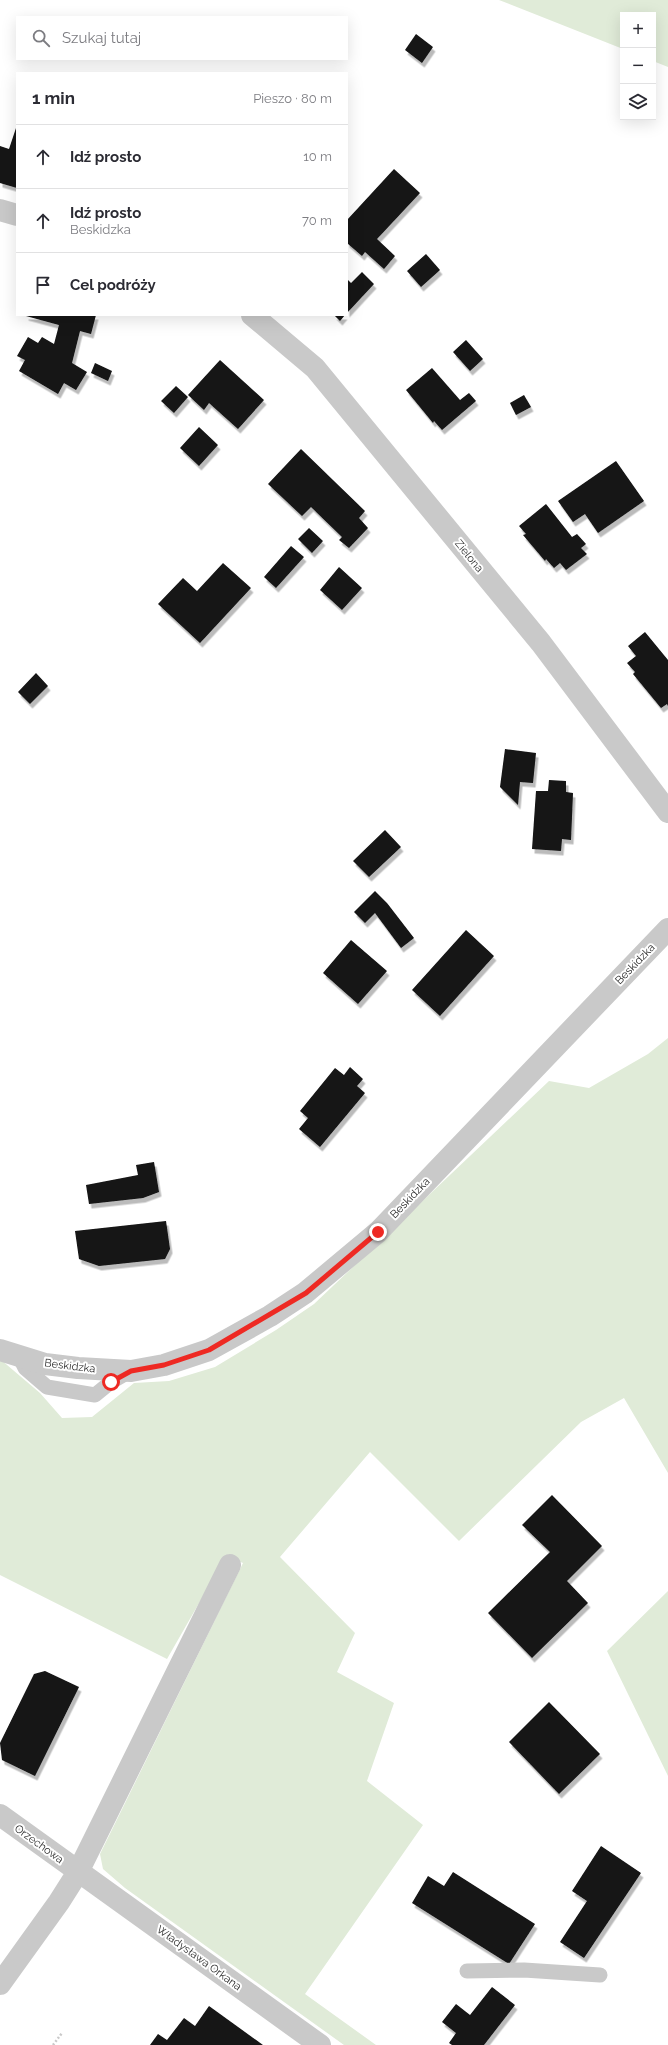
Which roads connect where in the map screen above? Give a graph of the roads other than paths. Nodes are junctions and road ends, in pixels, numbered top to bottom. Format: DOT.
graph roads {
  1 [pos="0,210"];
  2 [pos="16,215"];
  3 [pos="253,316"];
  4 [pos="668,812"];
  5 [pos="668,929"];
  6 [pos="10,1353"];
  7 [pos="230,1565"];
  8 [pos="0,1815"];
  9 [pos="78,1872"];
  10 [pos="467,1971"];
  11 [pos="600,1975"];
  12 [pos="0,1984"];
  13 [pos="320,2045"];
  1 -- 2 [label="street"];
  3 -- 4 [label="street, Zielona"];
  5 -- 6 [label="street, Beskidzka"];
  7 -- 9 [label="street"];
  8 -- 9 [label="street, Orzechowa"];
  9 -- 12 [label="street"];
  9 -- 13 [label="street, Władysława Orkana"];
  10 -- 11 [label="lane"];
}
